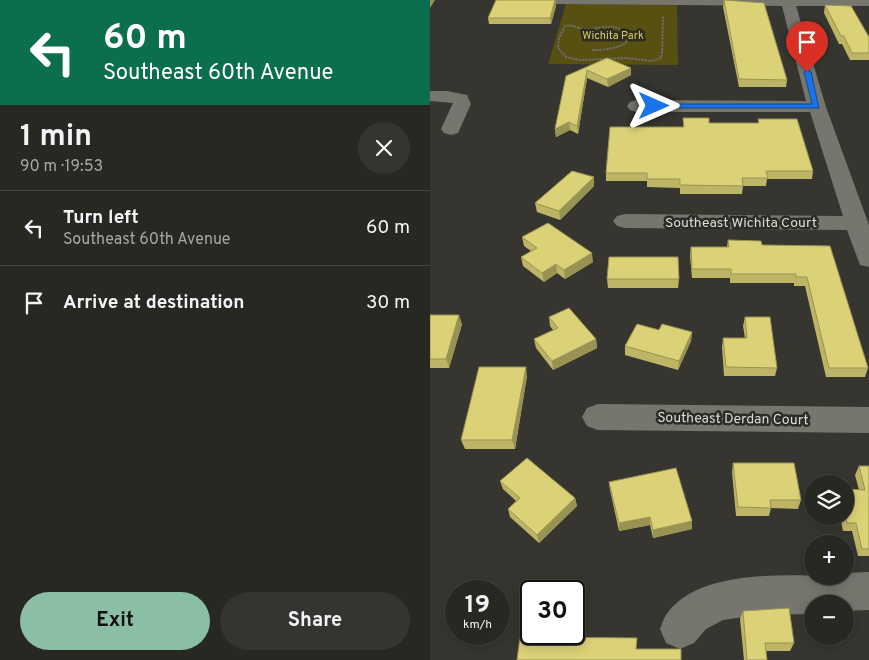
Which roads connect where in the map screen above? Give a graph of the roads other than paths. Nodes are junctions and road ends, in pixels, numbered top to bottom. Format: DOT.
graph roads {
  1 [pos="552,0"];
  2 [pos="637,0"];
  3 [pos="663,1"];
  4 [pos="788,1"];
  5 [pos="869,2"];
  6 [pos="430,96"];
  7 [pos="636,106"];
  8 [pos="817,107"];
  9 [pos="451,129"];
  10 [pos="625,222"];
  11 [pos="856,223"];
  12 [pos="869,259"];
  13 [pos="598,417"];
  14 [pos="869,420"];
  15 [pos="869,591"];
  16 [pos="680,629"];
  1 -- 2 [label="street"];
  2 -- 3 [label="street"];
  3 -- 4 [label="street"];
  4 -- 5 [label="street"];
  4 -- 8 [label="street"];
  6 -- 9 [label="street"];
  7 -- 8 [label="street"];
  8 -- 11 [label="street"];
  10 -- 11 [label="street, Southeast Wichita Court"];
  11 -- 12 [label="street"];
  13 -- 14 [label="street, Southeast Derdan Court"];
  15 -- 16 [label="street"];
}
